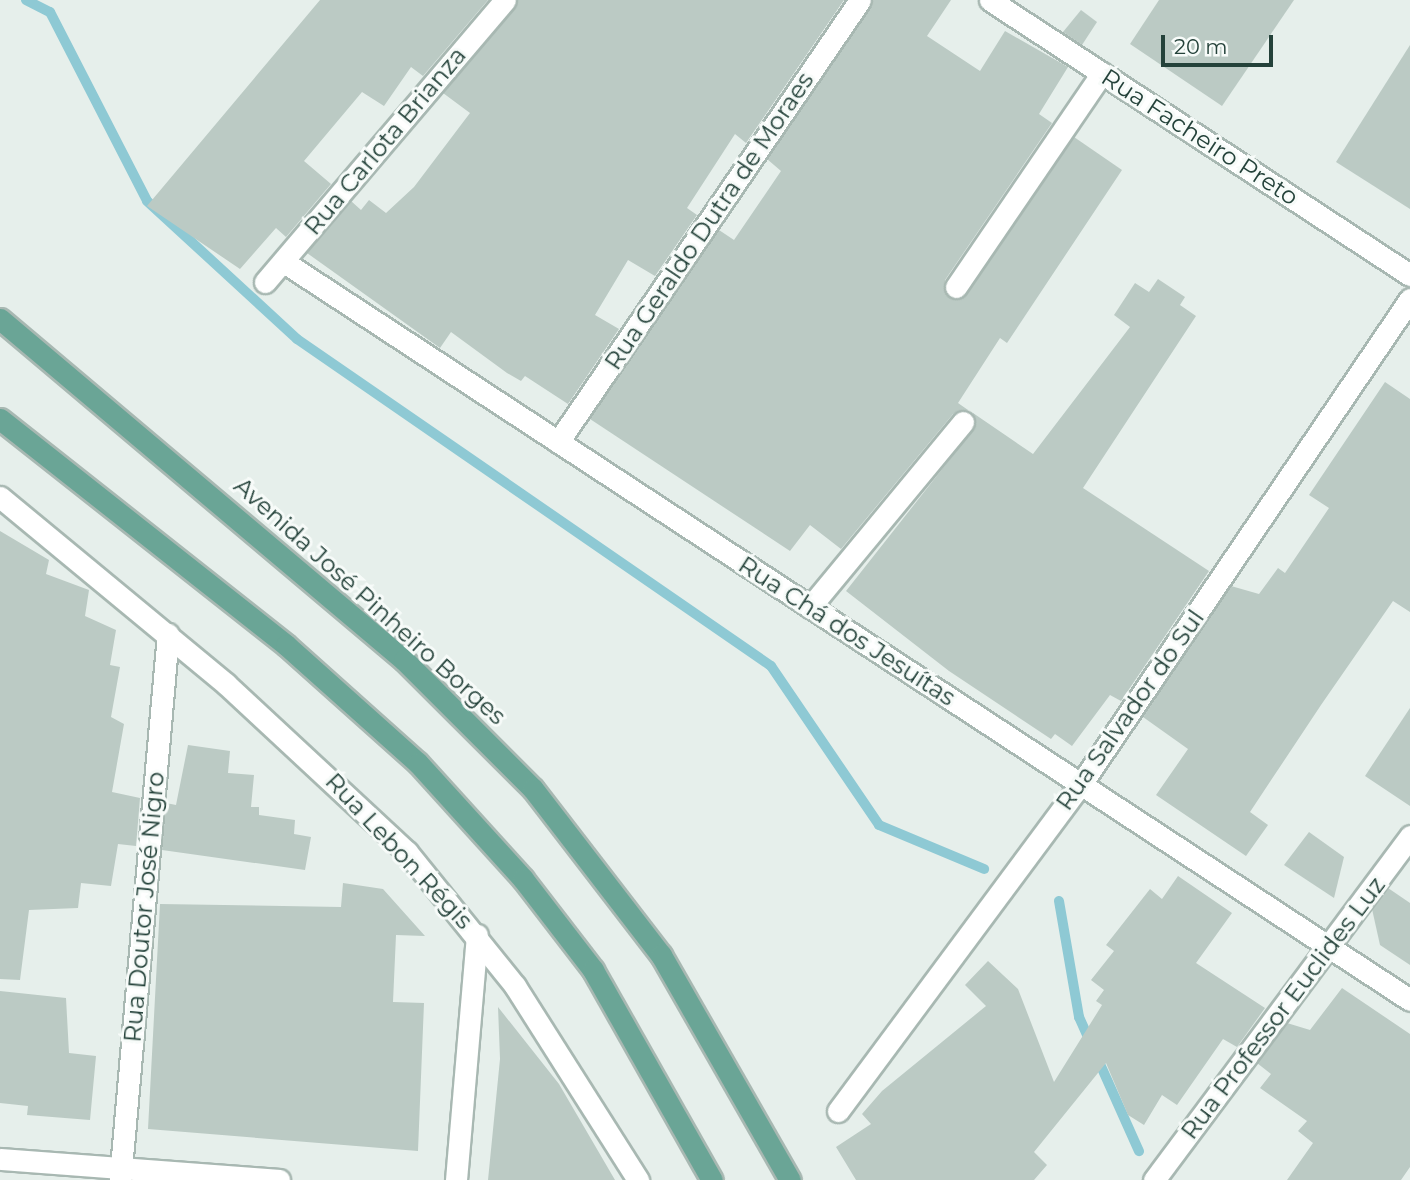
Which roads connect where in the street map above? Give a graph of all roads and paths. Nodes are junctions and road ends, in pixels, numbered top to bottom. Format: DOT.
graph roads {
  1 [pos="505,0"];
  2 [pos="860,0"];
  3 [pos="989,0"];
  4 [pos="1102,73"];
  5 [pos="284,262"];
  6 [pos="1410,275"];
  7 [pos="265,282"];
  8 [pos="956,287"];
  9 [pos="1410,299"];
  10 [pos="0,319"];
  11 [pos="0,419"];
  12 [pos="963,422"];
  13 [pos="558,442"];
  14 [pos="0,497"];
  15 [pos="810,607"];
  16 [pos="168,634"];
  17 [pos="1081,784"];
  18 [pos="1410,836"];
  19 [pos="477,935"];
  20 [pos="1331,948"];
  21 [pos="1410,1000"];
  22 [pos="838,1111"];
  23 [pos="0,1159"];
  24 [pos="121,1175"];
  25 [pos="279,1180"];
  26 [pos="456,1180"];
  27 [pos="638,1180"];
  28 [pos="712,1180"];
  29 [pos="790,1180"];
  30 [pos="1154,1180"];
  1 -- 5 [label="street, Rua Carlota Brianza"];
  2 -- 13 [label="street, Rua Geraldo Dutra de Moraes"];
  3 -- 4 [label="street, Rua Facheiro Preto"];
  4 -- 6 [label="street, Rua Facheiro Preto"];
  4 -- 8 [label="street"];
  5 -- 7 [label="street, Rua Carlota Brianza"];
  5 -- 13 [label="street, Rua Chá dos Jesuítas"];
  9 -- 17 [label="street, Rua Salvador do Sul"];
  10 -- 29 [label="main road, Avenida José Pinheiro Borges"];
  11 -- 28 [label="main road"];
  12 -- 15 [label="street"];
  13 -- 15 [label="street, Rua Chá dos Jesuítas"];
  14 -- 16 [label="street, Rua Lebon Régis"];
  15 -- 17 [label="street, Rua Chá dos Jesuítas"];
  16 -- 19 [label="street, Rua Lebon Régis"];
  16 -- 24 [label="street, Rua Doutor José Nigro"];
  17 -- 20 [label="street, Rua Chá dos Jesuítas"];
  17 -- 22 [label="street, Rua Salvador do Sul"];
  18 -- 20 [label="street, Rua Professor Euclides Luz"];
  19 -- 26 [label="street, Rua Lebon Régis"];
  19 -- 27 [label="street"];
  20 -- 21 [label="street, Rua Chá dos Jesuítas"];
  20 -- 30 [label="street, Rua Professor Euclides Luz"];
  23 -- 24 [label="street"];
  24 -- 25 [label="street"];
}
